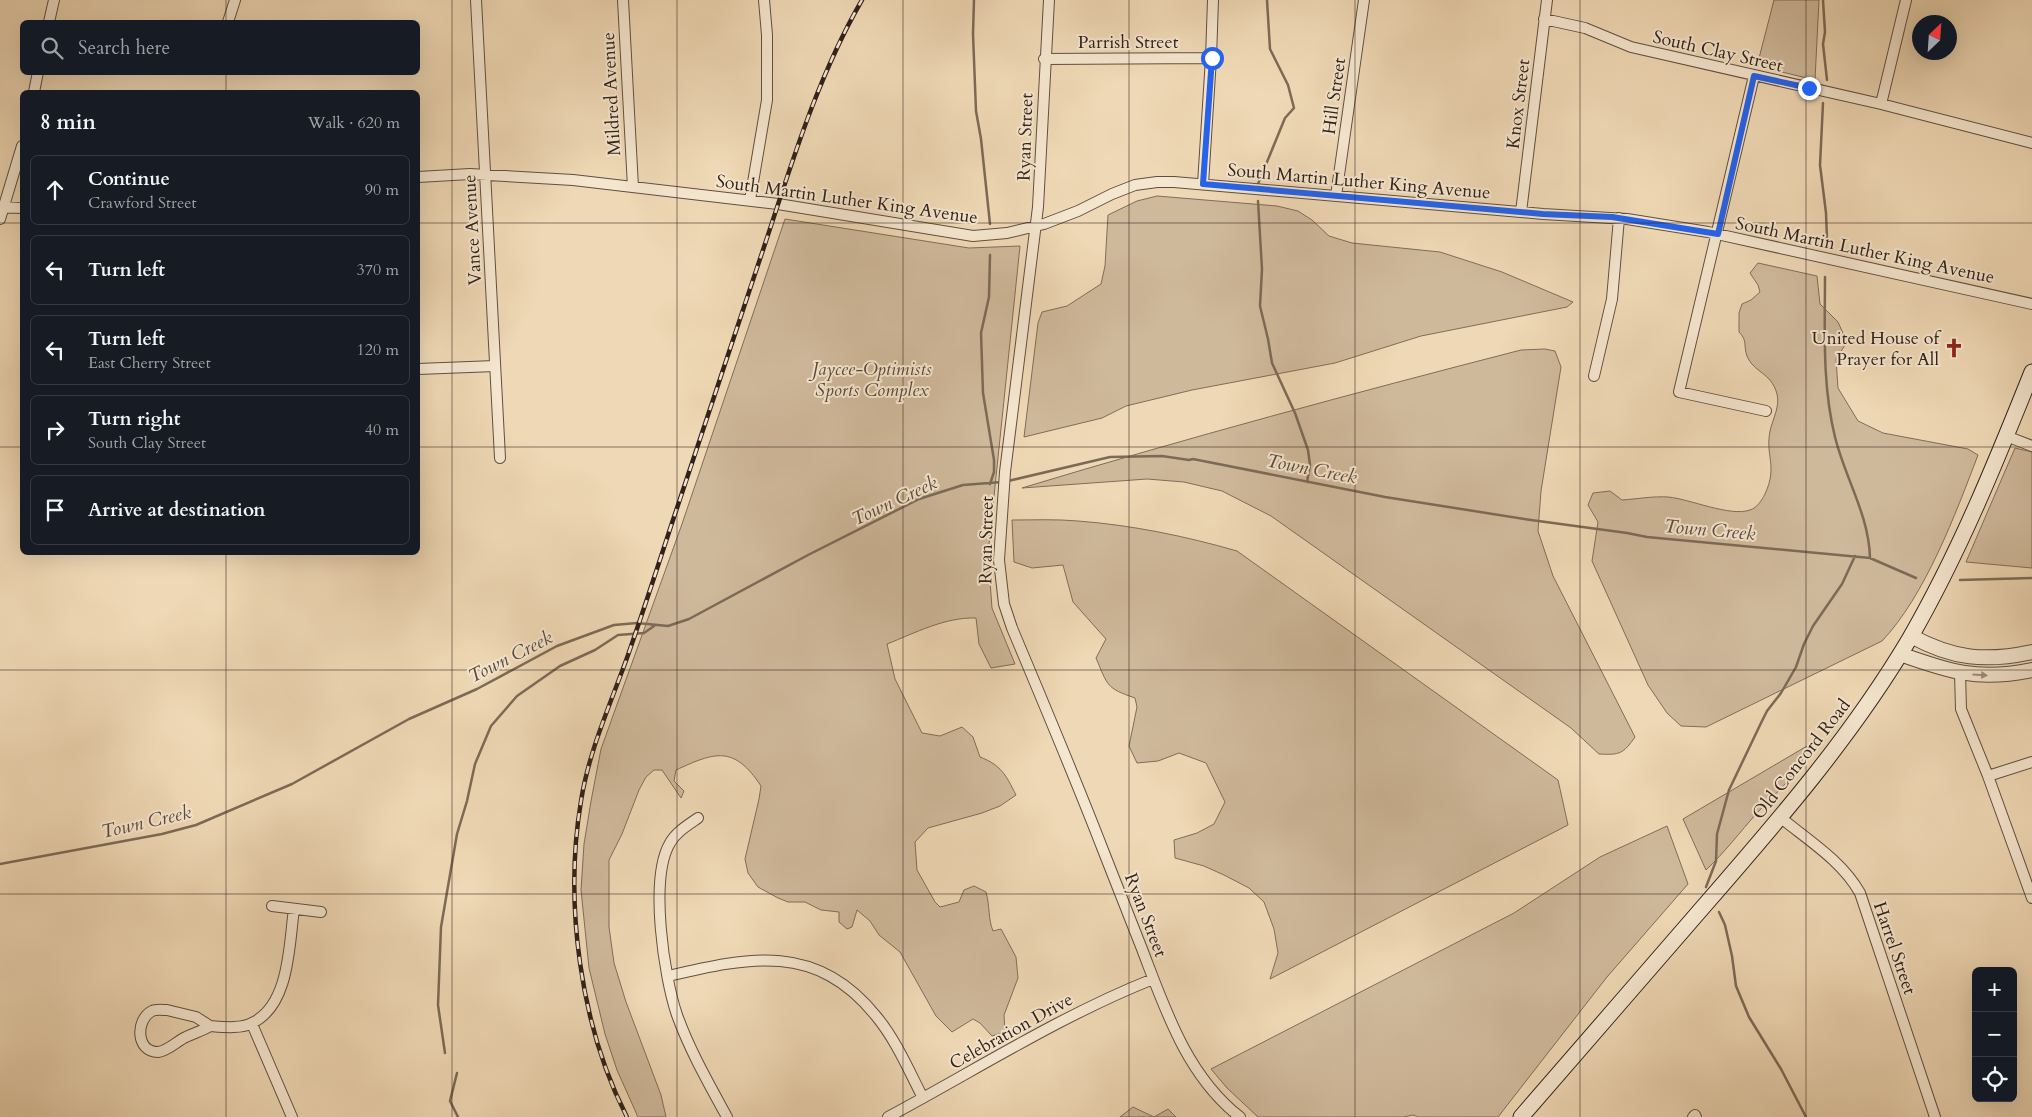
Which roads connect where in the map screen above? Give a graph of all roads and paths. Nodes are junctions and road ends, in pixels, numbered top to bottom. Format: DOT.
graph roads {
  1 [pos="54,0"];
  2 [pos="235,0"];
  3 [pos="476,0"];
  4 [pos="622,0"];
  5 [pos="764,0"];
  6 [pos="1049,0"];
  7 [pos="1212,0"];
  8 [pos="1364,0"];
  9 [pos="1547,0"];
  10 [pos="1906,0"];
  11 [pos="49,20"];
  12 [pos="229,20"];
  13 [pos="1544,20"];
  14 [pos="1212,58"];
  15 [pos="1044,59"];
  16 [pos="37,75"];
  17 [pos="1754,76"];
  18 [pos="34,90"];
  19 [pos="1881,104"];
  20 [pos="2032,143"];
  21 [pos="20,152"];
  22 [pos="485,175"];
  23 [pos="420,177"];
  24 [pos="1203,184"];
  25 [pos="633,187"];
  26 [pos="1336,196"];
  27 [pos="750,200"];
  28 [pos="2,207"];
  29 [pos="20,208"];
  30 [pos="1521,212"];
  31 [pos="1619,218"];
  32 [pos="0,219"];
  33 [pos="1035,226"];
  34 [pos="1718,234"];
  35 [pos="2032,304"];
  36 [pos="495,366"];
  37 [pos="420,369"];
  38 [pos="2032,372"];
  39 [pos="1594,376"];
  40 [pos="1766,411"];
  41 [pos="2006,436"];
  42 [pos="2032,446"];
  43 [pos="500,458"];
  44 [pos="1911,636"];
  45 [pos="2032,653"];
  46 [pos="1900,654"];
  47 [pos="2032,670"];
  48 [pos="1960,673"];
  49 [pos="2032,762"];
  50 [pos="1988,776"];
  51 [pos="698,818"];
  52 [pos="1781,818"];
  53 [pos="2032,898"];
  54 [pos="272,906"];
  55 [pos="294,908"];
  56 [pos="321,912"];
  57 [pos="668,976"];
  58 [pos="1153,979"];
  59 [pos="252,1024"];
  60 [pos="210,1026"];
  61 [pos="923,1098"];
  62 [pos="1234,1115"];
  63 [pos="291,1116"];
  64 [pos="727,1117"];
  65 [pos="888,1117"];
  66 [pos="1521,1117"];
  67 [pos="1935,1117"];
  1 -- 11 [label="street"];
  2 -- 12 [label="street"];
  3 -- 22 [label="street, Vance Avenue"];
  4 -- 25 [label="street, Mildred Avenue"];
  5 -- 27 [label="street"];
  6 -- 15 [label="street, Ryan Street"];
  7 -- 14 [label="street"];
  8 -- 26 [label="street, Hill Street"];
  9 -- 13 [label="street, Knox Street"];
  10 -- 19 [label="street"];
  13 -- 17 [label="street, South Clay Street"];
  13 -- 30 [label="street, Knox Street"];
  14 -- 15 [label="street, Parrish Street"];
  14 -- 24 [label="street"];
  15 -- 33 [label="street, Ryan Street"];
  16 -- 18 [label="street"];
  17 -- 19 [label="street, South Clay Street"];
  17 -- 34 [label="street"];
  19 -- 20 [label="street, South Clay Street"];
  21 -- 28 [label="street"];
  22 -- 23 [label="street, South Martin Luther King Avenue"];
  22 -- 25 [label="street, South Martin Luther King Avenue"];
  22 -- 36 [label="street, Vance Avenue"];
  24 -- 26 [label="street, South Martin Luther King Avenue"];
  24 -- 33 [label="street, South Martin Luther King Avenue"];
  25 -- 27 [label="street, South Martin Luther King Avenue"];
  26 -- 30 [label="street, South Martin Luther King Avenue"];
  27 -- 33 [label="street, South Martin Luther King Avenue"];
  28 -- 29 [label="street"];
  28 -- 32 [label="street"];
  30 -- 31 [label="street, South Martin Luther King Avenue"];
  31 -- 34 [label="street, South Martin Luther King Avenue"];
  31 -- 39 [label="street"];
  33 -- 58 [label="street, Ryan Street"];
  34 -- 35 [label="street, South Martin Luther King Avenue"];
  34 -- 40 [label="street"];
  36 -- 37 [label="street"];
  36 -- 43 [label="street, Vance Avenue"];
  38 -- 41 [label="main road, Old Concord Road"];
  41 -- 42 [label="street"];
  41 -- 44 [label="main road, Old Concord Road"];
  44 -- 45 [label="street"];
  44 -- 46 [label="main road, Old Concord Road"];
  45 -- 48 [label="street"];
  46 -- 48 [label="street"];
  46 -- 52 [label="main road, Old Concord Road"];
  48 -- 47 [label="street, one-way"];
  48 -- 50 [label="street"];
  49 -- 50 [label="street"];
  50 -- 53 [label="street"];
  51 -- 57 [label="street"];
  52 -- 66 [label="main road, Old Concord Road"];
  52 -- 67 [label="street, Harrel Street"];
  54 -- 55 [label="street"];
  55 -- 56 [label="street"];
  55 -- 59 [label="street"];
  57 -- 61 [label="street"];
  57 -- 64 [label="street"];
  58 -- 61 [label="street, Celebration Drive"];
  58 -- 62 [label="street, Ryan Street"];
  59 -- 60 [label="street"];
  59 -- 63 [label="street"];
  60 -- 60 [label="street"];
  61 -- 65 [label="street, Celebration Drive"];
}
